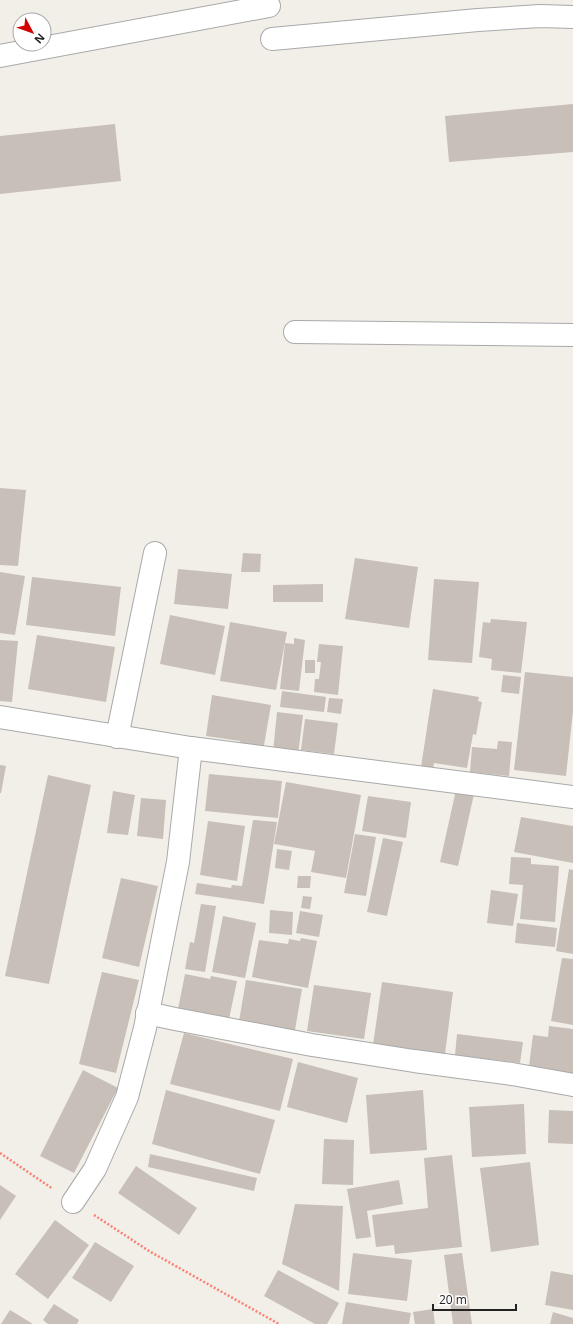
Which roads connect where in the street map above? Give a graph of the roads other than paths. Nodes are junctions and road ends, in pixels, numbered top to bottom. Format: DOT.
graph roads {
  1 [pos="269,6"];
  2 [pos="573,17"];
  3 [pos="272,38"];
  4 [pos="0,56"];
  5 [pos="295,332"];
  6 [pos="573,335"];
  7 [pos="155,553"];
  8 [pos="0,717"];
  9 [pos="117,737"];
  10 [pos="191,748"];
  11 [pos="573,797"];
  12 [pos="147,1013"];
  13 [pos="573,1085"];
  14 [pos="73,1202"];
  1 -- 4 [label="street"];
  2 -- 3 [label="street"];
  5 -- 6 [label="street"];
  7 -- 9 [label="street"];
  8 -- 9 [label="street"];
  9 -- 10 [label="street"];
  10 -- 11 [label="street"];
  10 -- 12 [label="street"];
  12 -- 13 [label="street"];
  12 -- 14 [label="street"];
}
